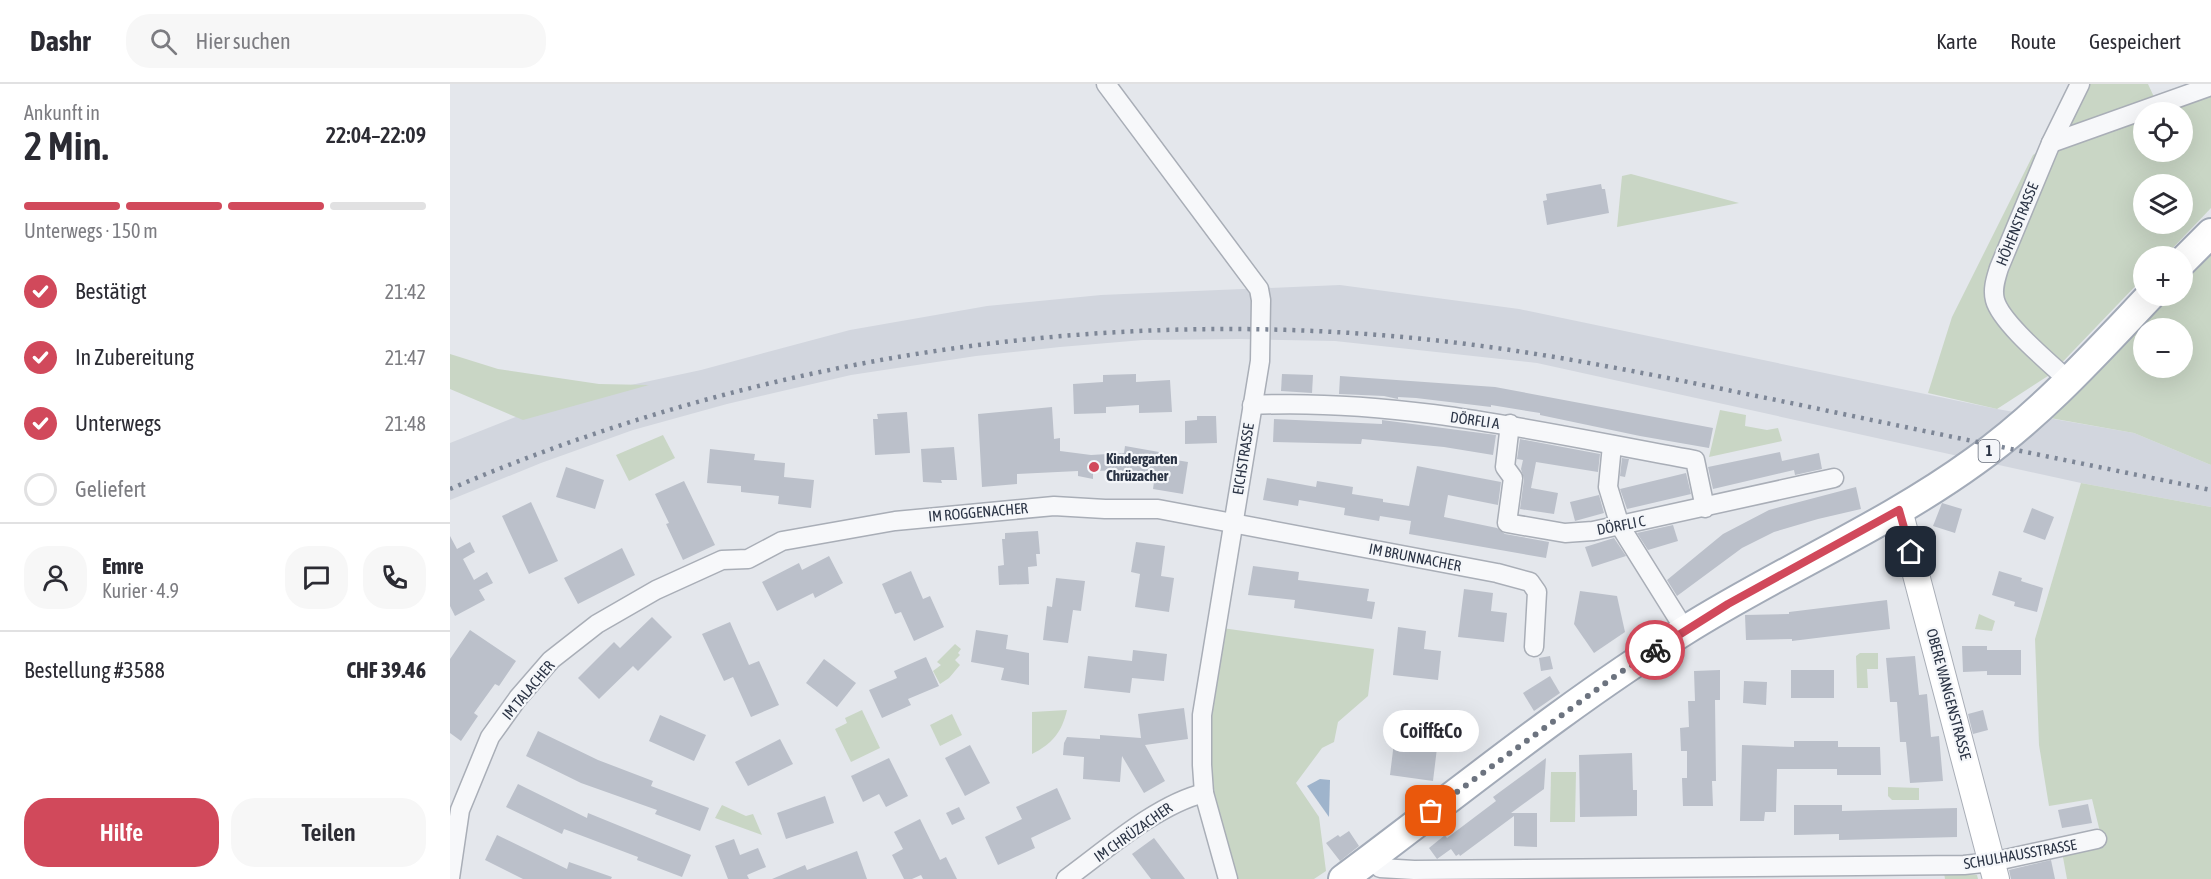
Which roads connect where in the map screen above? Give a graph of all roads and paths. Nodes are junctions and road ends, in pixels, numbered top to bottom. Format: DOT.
graph roads {
  1 [pos="1106,84"];
  2 [pos="2080,84"];
  3 [pos="2211,86"];
  4 [pos="2051,143"];
  5 [pos="2211,233"];
  6 [pos="2193,251"];
  7 [pos="2140,306"];
  8 [pos="2069,381"];
  9 [pos="1252,405"];
  10 [pos="1510,424"];
  11 [pos="1612,445"];
  12 [pos="1834,478"];
  13 [pos="1705,508"];
  14 [pos="1899,510"];
  15 [pos="1233,522"];
  16 [pos="1620,526"];
  17 [pos="729,559"];
  18 [pos="1685,630"];
  19 [pos="1534,647"];
  20 [pos="1204,793"];
  21 [pos="2097,839"];
  22 [pos="1371,858"];
  23 [pos="1994,870"];
  24 [pos="450,878"];
  25 [pos="1065,879"];
  26 [pos="1228,879"];
  27 [pos="1343,879"];
  1 -- 9 [label="street, EICHSTRASSE"];
  2 -- 4 [label="street, HÖHENSTRASSE"];
  3 -- 4 [label="street"];
  4 -- 8 [label="street, HÖHENSTRASSE"];
  5 -- 6 [label="main road"];
  7 -- 8 [label="main road, 1"];
  8 -- 14 [label="main road, 1"];
  9 -- 10 [label="street, DÖRFLI A"];
  9 -- 15 [label="street, EICHSTRASSE"];
  10 -- 11 [label="street, DÖRFLI A"];
  10 -- 16 [label="street, DÖRFLI C"];
  11 -- 13 [label="street, DÖRFLI A"];
  11 -- 16 [label="street"];
  12 -- 13 [label="street, DÖRFLI C"];
  13 -- 16 [label="street, DÖRFLI C"];
  14 -- 18 [label="main road, 1"];
  14 -- 23 [label="street, OBERE WANGENSTRASSE"];
  15 -- 17 [label="street, IM ROGGENACHER"];
  15 -- 19 [label="street, IM BRUNNACHER"];
  15 -- 20 [label="street, EICHSTRASSE"];
  16 -- 18 [label="street"];
  17 -- 24 [label="street, IM TALACHER"];
  18 -- 22 [label="main road, 1"];
  20 -- 25 [label="street, IM CHRÜZACHER"];
  20 -- 26 [label="street, EICHSTRASSE"];
  21 -- 23 [label="street, SCHULHAUSSTRASSE"];
  22 -- 23 [label="street, SCHULHAUSSTRASSE"];
  22 -- 27 [label="main road, 1"];
}
